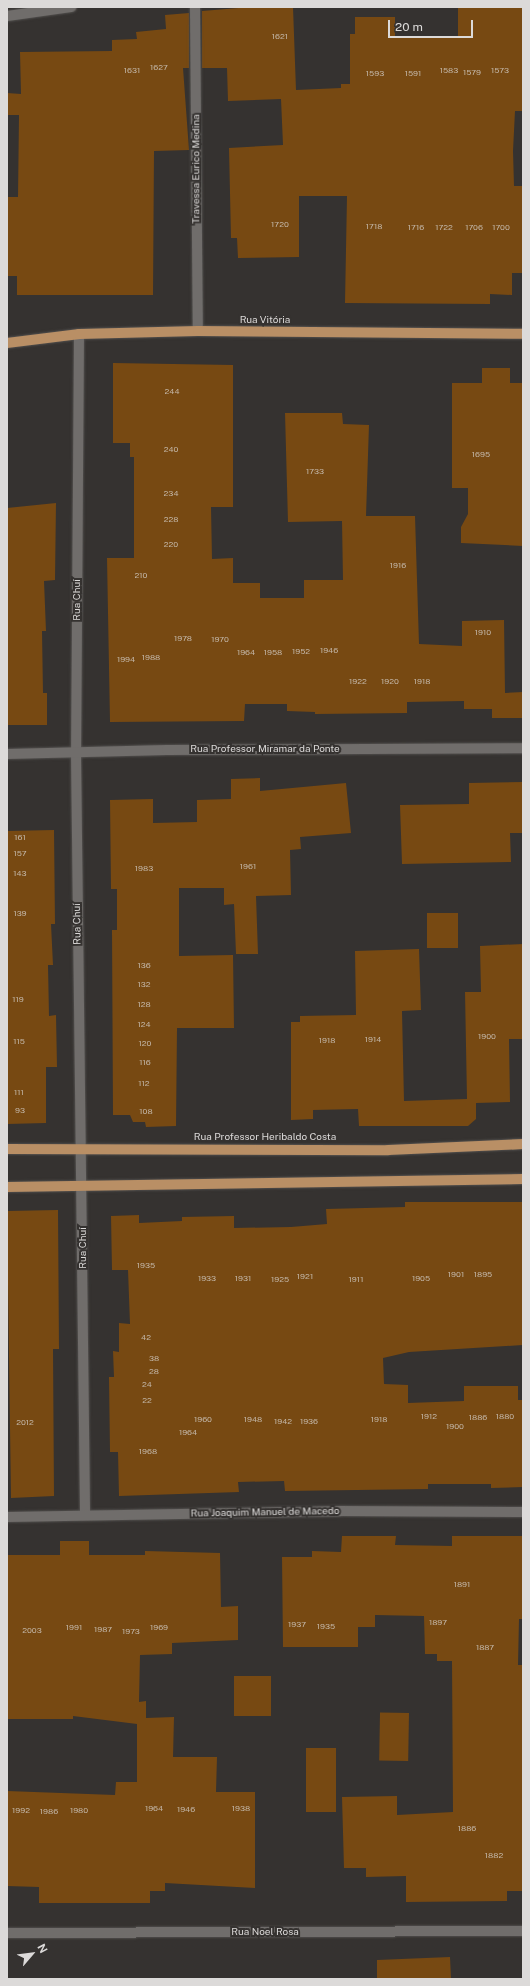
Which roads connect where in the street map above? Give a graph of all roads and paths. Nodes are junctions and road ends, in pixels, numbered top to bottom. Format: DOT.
graph roads {
  1 [pos="71,7"];
  2 [pos="195,7"];
  3 [pos="7,16"];
  4 [pos="198,332"];
  5 [pos="79,334"];
  6 [pos="523,334"];
  7 [pos="7,342"];
  8 [pos="523,748"];
  9 [pos="76,752"];
  10 [pos="7,754"];
  11 [pos="523,1144"];
  12 [pos="7,1149"];
  13 [pos="80,1149"];
  14 [pos="523,1179"];
  15 [pos="7,1187"];
  16 [pos="82,1187"];
  17 [pos="523,1512"];
  18 [pos="85,1514"];
  19 [pos="7,1517"];
  20 [pos="523,1931"];
  21 [pos="7,1933"];
  1 -- 3 [label="street"];
  2 -- 4 [label="street, Travessa Eurico Medina"];
  4 -- 5 [label="main road, Rua Vitória"];
  4 -- 6 [label="main road, Rua Vitória"];
  5 -- 7 [label="main road, Rua Vitória"];
  5 -- 9 [label="street, Rua Chuí"];
  8 -- 9 [label="street, Rua Professor Miramar da Ponte"];
  9 -- 10 [label="street, Rua Professor Miramar da Ponte"];
  9 -- 13 [label="street, Rua Chuí"];
  11 -- 13 [label="main road, Rua Professor Heribaldo Costa"];
  12 -- 13 [label="main road, Rua Professor Heribaldo Costa"];
  13 -- 16 [label="street, Rua Chuí"];
  14 -- 16 [label="main road"];
  15 -- 16 [label="main road"];
  16 -- 18 [label="street, Rua Chuí"];
  17 -- 18 [label="street, Rua Joaquim Manuel de Macedo"];
  18 -- 19 [label="street, Rua Joaquim Manuel de Macedo"];
  20 -- 21 [label="street, Rua Noel Rosa"];
}
